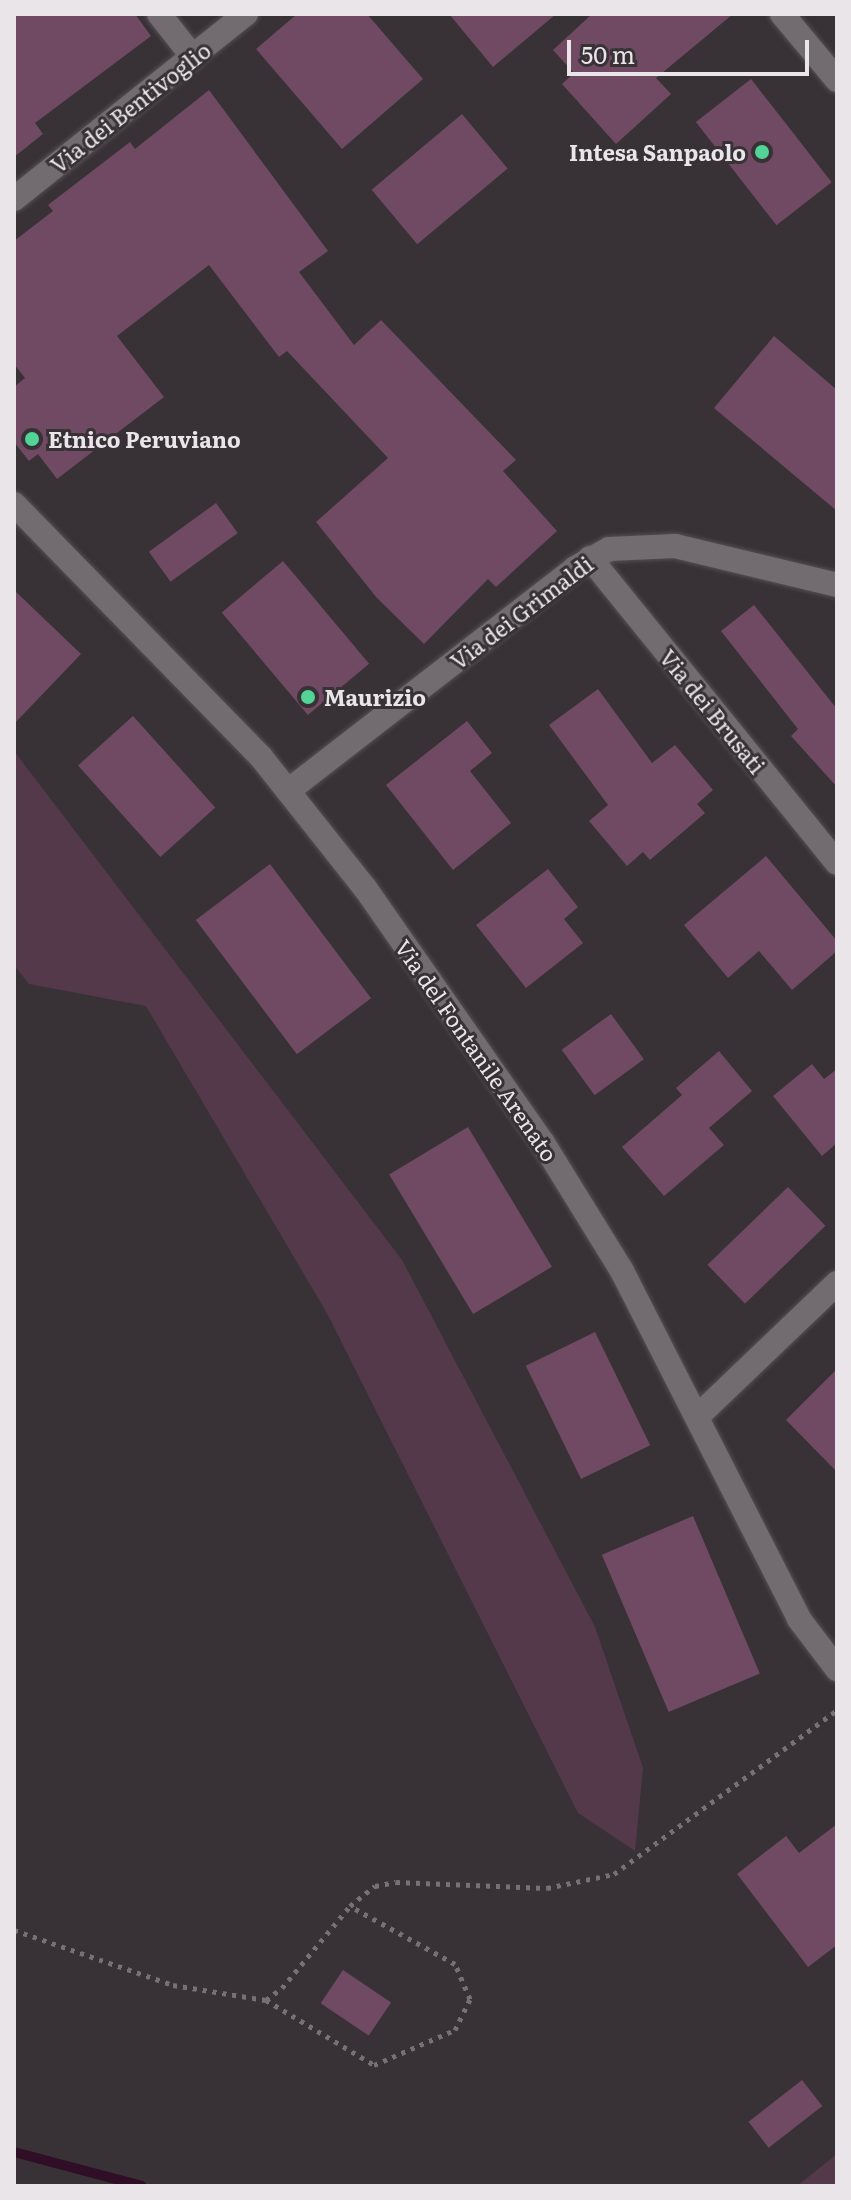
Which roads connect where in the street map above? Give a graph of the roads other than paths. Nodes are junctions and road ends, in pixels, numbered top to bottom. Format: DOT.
graph roads {
  1 [pos="159,14"];
  2 [pos="246,14"];
  3 [pos="782,14"];
  4 [pos="193,57"];
  5 [pos="837,80"];
  6 [pos="14,199"];
  7 [pos="14,504"];
  8 [pos="590,558"];
  9 [pos="837,585"];
  10 [pos="288,791"];
  11 [pos="837,863"];
  12 [pos="837,1283"];
  13 [pos="699,1415"];
  14 [pos="837,1669"];
  1 -- 4 [label="street"];
  2 -- 4 [label="street, Via dei Bentivoglio"];
  3 -- 5 [label="street"];
  4 -- 6 [label="street, Via dei Bentivoglio"];
  7 -- 10 [label="street, Via del Fontanile Arenato"];
  8 -- 9 [label="street, Via dei Grimaldi"];
  8 -- 10 [label="street, Via dei Grimaldi"];
  8 -- 11 [label="street, Via dei Brusati"];
  10 -- 13 [label="street, Via del Fontanile Arenato"];
  12 -- 13 [label="street"];
  13 -- 14 [label="street, Via del Fontanile Arenato"];
}
